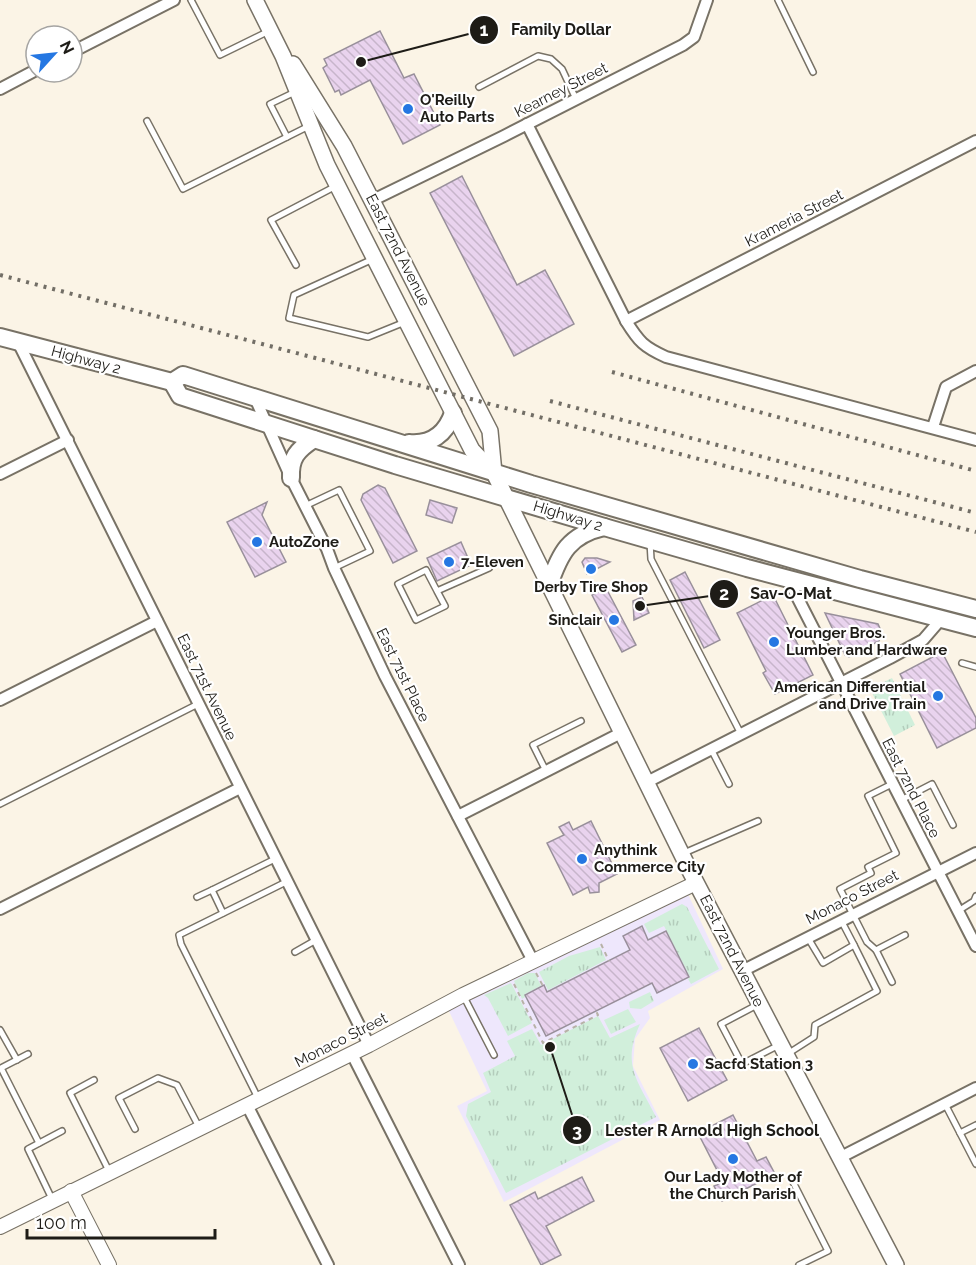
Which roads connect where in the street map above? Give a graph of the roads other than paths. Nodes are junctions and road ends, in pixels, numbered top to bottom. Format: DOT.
graph roads {
  1 [pos="174,0"];
  2 [pos="191,0"];
  3 [pos="255,0"];
  4 [pos="707,0"];
  5 [pos="778,0"];
  6 [pos="272,34"];
  7 [pos="84,46"];
  8 [pos="813,72"];
  9 [pos="24,76"];
  10 [pos="479,87"];
  11 [pos="0,89"];
  12 [pos="297,91"];
  13 [pos="576,99"];
  14 [pos="147,121"];
  15 [pos="528,124"];
  16 [pos="311,125"];
  17 [pos="287,137"];
  18 [pos="976,141"];
  19 [pos="337,185"];
  20 [pos="373,200"];
  21 [pos="375,259"];
  22 [pos="296,265"];
  23 [pos="406,321"];
  24 [pos="627,321"];
  25 [pos="0,338"];
  26 [pos="18,342"];
  27 [pos="976,371"];
  28 [pos="172,382"];
  29 [pos="255,398"];
  30 [pos="453,413"];
  31 [pos="266,424"];
  32 [pos="933,427"];
  33 [pos="314,439"];
  34 [pos="68,440"];
  35 [pos="976,440"];
  36 [pos="395,442"];
  37 [pos="494,473"];
  38 [pos="0,474"];
  39 [pos="291,478"];
  40 [pos="506,497"];
  41 [pos="305,506"];
  42 [pos="604,527"];
  43 [pos="650,540"];
  44 [pos="334,568"];
  45 [pos="489,568"];
  46 [pos="788,579"];
  47 [pos="549,585"];
  48 [pos="437,591"];
  49 [pos="976,609"];
  50 [pos="942,618"];
  51 [pos="157,621"];
  52 [pos="976,628"];
  53 [pos="962,663"];
  54 [pos="976,667"];
  55 [pos="840,684"];
  56 [pos="0,700"];
  57 [pos="198,704"];
  58 [pos="580,721"];
  59 [pos="621,733"];
  60 [pos="741,734"];
  61 [pos="711,749"];
  62 [pos="547,772"];
  63 [pos="646,782"];
  64 [pos="729,784"];
  65 [pos="892,784"];
  66 [pos="240,788"];
  67 [pos="901,800"];
  68 [pos="0,804"];
  69 [pos="458,816"];
  70 [pos="758,821"];
  71 [pos="953,825"];
  72 [pos="976,853"];
  73 [pos="682,854"];
  74 [pos="275,859"];
  75 [pos="938,872"];
  76 [pos="286,882"];
  77 [pos="696,883"];
  78 [pos="212,890"];
  79 [pos="976,896"];
  80 [pos="197,897"];
  81 [pos="0,909"];
  82 [pos="958,911"];
  83 [pos="223,913"];
  84 [pos="853,914"];
  85 [pos="841,920"];
  86 [pos="905,935"];
  87 [pos="808,937"];
  88 [pos="316,940"];
  89 [pos="854,945"];
  90 [pos="976,946"];
  91 [pos="876,950"];
  92 [pos="295,952"];
  93 [pos="533,962"];
  94 [pos="742,971"];
  95 [pos="892,982"];
  96 [pos="464,995"];
  97 [pos="758,1004"];
  98 [pos="0,1030"];
  99 [pos="369,1045"];
  100 [pos="783,1049"];
  101 [pos="28,1054"];
  102 [pos="352,1054"];
  103 [pos="494,1055"];
  104 [pos="17,1060"];
  105 [pos="94,1080"];
  106 [pos="976,1088"];
  107 [pos="253,1103"];
  108 [pos="945,1104"];
  109 [pos="976,1125"];
  110 [pos="200,1128"];
  111 [pos="135,1129"];
  112 [pos="62,1131"];
  113 [pos="960,1133"];
  114 [pos="39,1143"];
  115 [pos="839,1158"];
  116 [pos="976,1165"];
  117 [pos="110,1173"];
  118 [pos="793,1182"];
  119 [pos="71,1191"];
  120 [pos="53,1201"];
  121 [pos="0,1227"];
  122 [pos="109,1265"];
  123 [pos="328,1265"];
  124 [pos="459,1265"];
  125 [pos="799,1265"];
  126 [pos="896,1265"];
  1 -- 7 [label="street"];
  2 -- 6 [label="lane"];
  3 -- 6 [label="main road, East 72nd Avenue"];
  4 -- 13 [label="street, Kearney Street"];
  5 -- 8 [label="lane"];
  6 -- 12 [label="main road, East 72nd Avenue"];
  6 -- 20 [label="main road, East 72nd Avenue"];
  9 -- 11 [label="street"];
  10 -- 13 [label="lane"];
  12 -- 16 [label="main road, East 72nd Avenue"];
  12 -- 17 [label="lane"];
  13 -- 15 [label="street, Kearney Street"];
  14 -- 17 [label="lane"];
  15 -- 20 [label="street, Kearney Street"];
  15 -- 24 [label="street"];
  16 -- 17 [label="lane"];
  16 -- 19 [label="main road, East 72nd Avenue"];
  18 -- 24 [label="street, Krameria Street"];
  19 -- 21 [label="main road, East 72nd Avenue"];
  19 -- 22 [label="lane"];
  20 -- 37 [label="main road, East 72nd Avenue"];
  21 -- 23 [label="main road, East 72nd Avenue"];
  21 -- 23 [label="lane"];
  23 -- 30 [label="main road, East 72nd Avenue"];
  24 -- 32 [label="street"];
  25 -- 26 [label="main road, Highway 2"];
  26 -- 28 [label="main road, Highway 2"];
  26 -- 34 [label="street, East 71st Avenue"];
  27 -- 32 [label="street"];
  28 -- 29 [label="main road, Highway 2"];
  28 -- 31 [label="main road, Highway 2"];
  29 -- 31 [label="street, East 71st Place"];
  29 -- 36 [label="main road, Highway 2"];
  30 -- 36 [label="main road"];
  30 -- 37 [label="main road, East 72nd Avenue"];
  31 -- 33 [label="main road, Highway 2"];
  31 -- 39 [label="street, East 71st Place"];
  32 -- 35 [label="street"];
  33 -- 39 [label="main road"];
  33 -- 40 [label="main road, Highway 2"];
  34 -- 38 [label="street"];
  34 -- 51 [label="street, East 71st Avenue"];
  36 -- 37 [label="main road, Highway 2"];
  37 -- 40 [label="main road, East 72nd Avenue"];
  37 -- 49 [label="main road, Highway 2"];
  39 -- 41 [label="street, East 71st Place"];
  40 -- 42 [label="main road, Highway 2"];
  40 -- 47 [label="main road, East 72nd Avenue"];
  41 -- 44 [label="street, East 71st Place"];
  41 -- 44 [label="lane"];
  42 -- 43 [label="main road, Highway 2"];
  42 -- 47 [label="main road"];
  43 -- 46 [label="main road, Highway 2"];
  43 -- 60 [label="lane"];
  44 -- 69 [label="street, East 71st Place"];
  45 -- 48 [label="lane"];
  46 -- 50 [label="main road, Highway 2"];
  46 -- 55 [label="street, East 72nd Place"];
  47 -- 59 [label="main road, East 72nd Avenue"];
  48 -- 48 [label="lane"];
  50 -- 52 [label="main road, Highway 2"];
  50 -- 55 [label="street"];
  51 -- 56 [label="street"];
  51 -- 57 [label="street, East 71st Avenue"];
  53 -- 54 [label="lane"];
  55 -- 60 [label="street"];
  55 -- 65 [label="street, East 72nd Place"];
  57 -- 66 [label="street, East 71st Avenue"];
  57 -- 68 [label="lane"];
  58 -- 62 [label="lane"];
  59 -- 62 [label="street"];
  59 -- 63 [label="main road, East 72nd Avenue"];
  60 -- 61 [label="street"];
  61 -- 63 [label="street"];
  61 -- 64 [label="lane"];
  62 -- 69 [label="street"];
  63 -- 73 [label="main road, East 72nd Avenue"];
  65 -- 67 [label="street, East 72nd Place"];
  65 -- 84 [label="lane"];
  66 -- 74 [label="street, East 71st Avenue"];
  66 -- 81 [label="street"];
  67 -- 71 [label="lane"];
  67 -- 75 [label="street, East 72nd Place"];
  69 -- 93 [label="street, East 71st Place"];
  70 -- 73 [label="lane"];
  72 -- 75 [label="street, Monaco Street"];
  73 -- 77 [label="main road, East 72nd Avenue"];
  74 -- 76 [label="street, East 71st Avenue"];
  74 -- 78 [label="lane"];
  75 -- 82 [label="street, East 72nd Place"];
  75 -- 84 [label="street, Monaco Street"];
  76 -- 83 [label="lane"];
  76 -- 88 [label="street, East 71st Avenue"];
  77 -- 93 [label="street, Monaco Street"];
  77 -- 94 [label="main road, East 72nd Avenue"];
  78 -- 80 [label="lane"];
  78 -- 83 [label="lane"];
  79 -- 82 [label="lane"];
  82 -- 90 [label="street, East 72nd Place"];
  83 -- 107 [label="lane"];
  84 -- 85 [label="street, Monaco Street"];
  84 -- 91 [label="lane"];
  85 -- 87 [label="street, Monaco Street"];
  85 -- 89 [label="lane"];
  86 -- 91 [label="lane"];
  87 -- 89 [label="lane"];
  87 -- 94 [label="street, Monaco Street"];
  88 -- 92 [label="lane"];
  88 -- 99 [label="street, East 71st Avenue"];
  89 -- 100 [label="lane"];
  91 -- 95 [label="lane"];
  93 -- 96 [label="street, Monaco Street"];
  94 -- 97 [label="main road, East 72nd Avenue"];
  96 -- 99 [label="street, Monaco Street"];
  96 -- 103 [label="lane"];
  97 -- 100 [label="main road, East 72nd Avenue"];
  97 -- 100 [label="lane"];
  98 -- 104 [label="lane"];
  99 -- 102 [label="street, Monaco Street"];
  100 -- 115 [label="main road, East 72nd Avenue"];
  101 -- 104 [label="lane"];
  102 -- 107 [label="street, Monaco Street"];
  102 -- 124 [label="street"];
  104 -- 114 [label="lane"];
  105 -- 117 [label="lane"];
  106 -- 108 [label="street"];
  107 -- 110 [label="street, Monaco Street"];
  107 -- 123 [label="street"];
  108 -- 113 [label="lane"];
  108 -- 115 [label="street"];
  109 -- 113 [label="lane"];
  110 -- 111 [label="lane"];
  110 -- 117 [label="street, Monaco Street"];
  112 -- 114 [label="lane"];
  113 -- 116 [label="lane"];
  114 -- 120 [label="lane"];
  115 -- 126 [label="main road, East 72nd Avenue"];
  117 -- 119 [label="street, Monaco Street"];
  118 -- 125 [label="lane"];
  119 -- 120 [label="street, Monaco Street"];
  119 -- 122 [label="street"];
  120 -- 121 [label="street, Monaco Street"];
}
